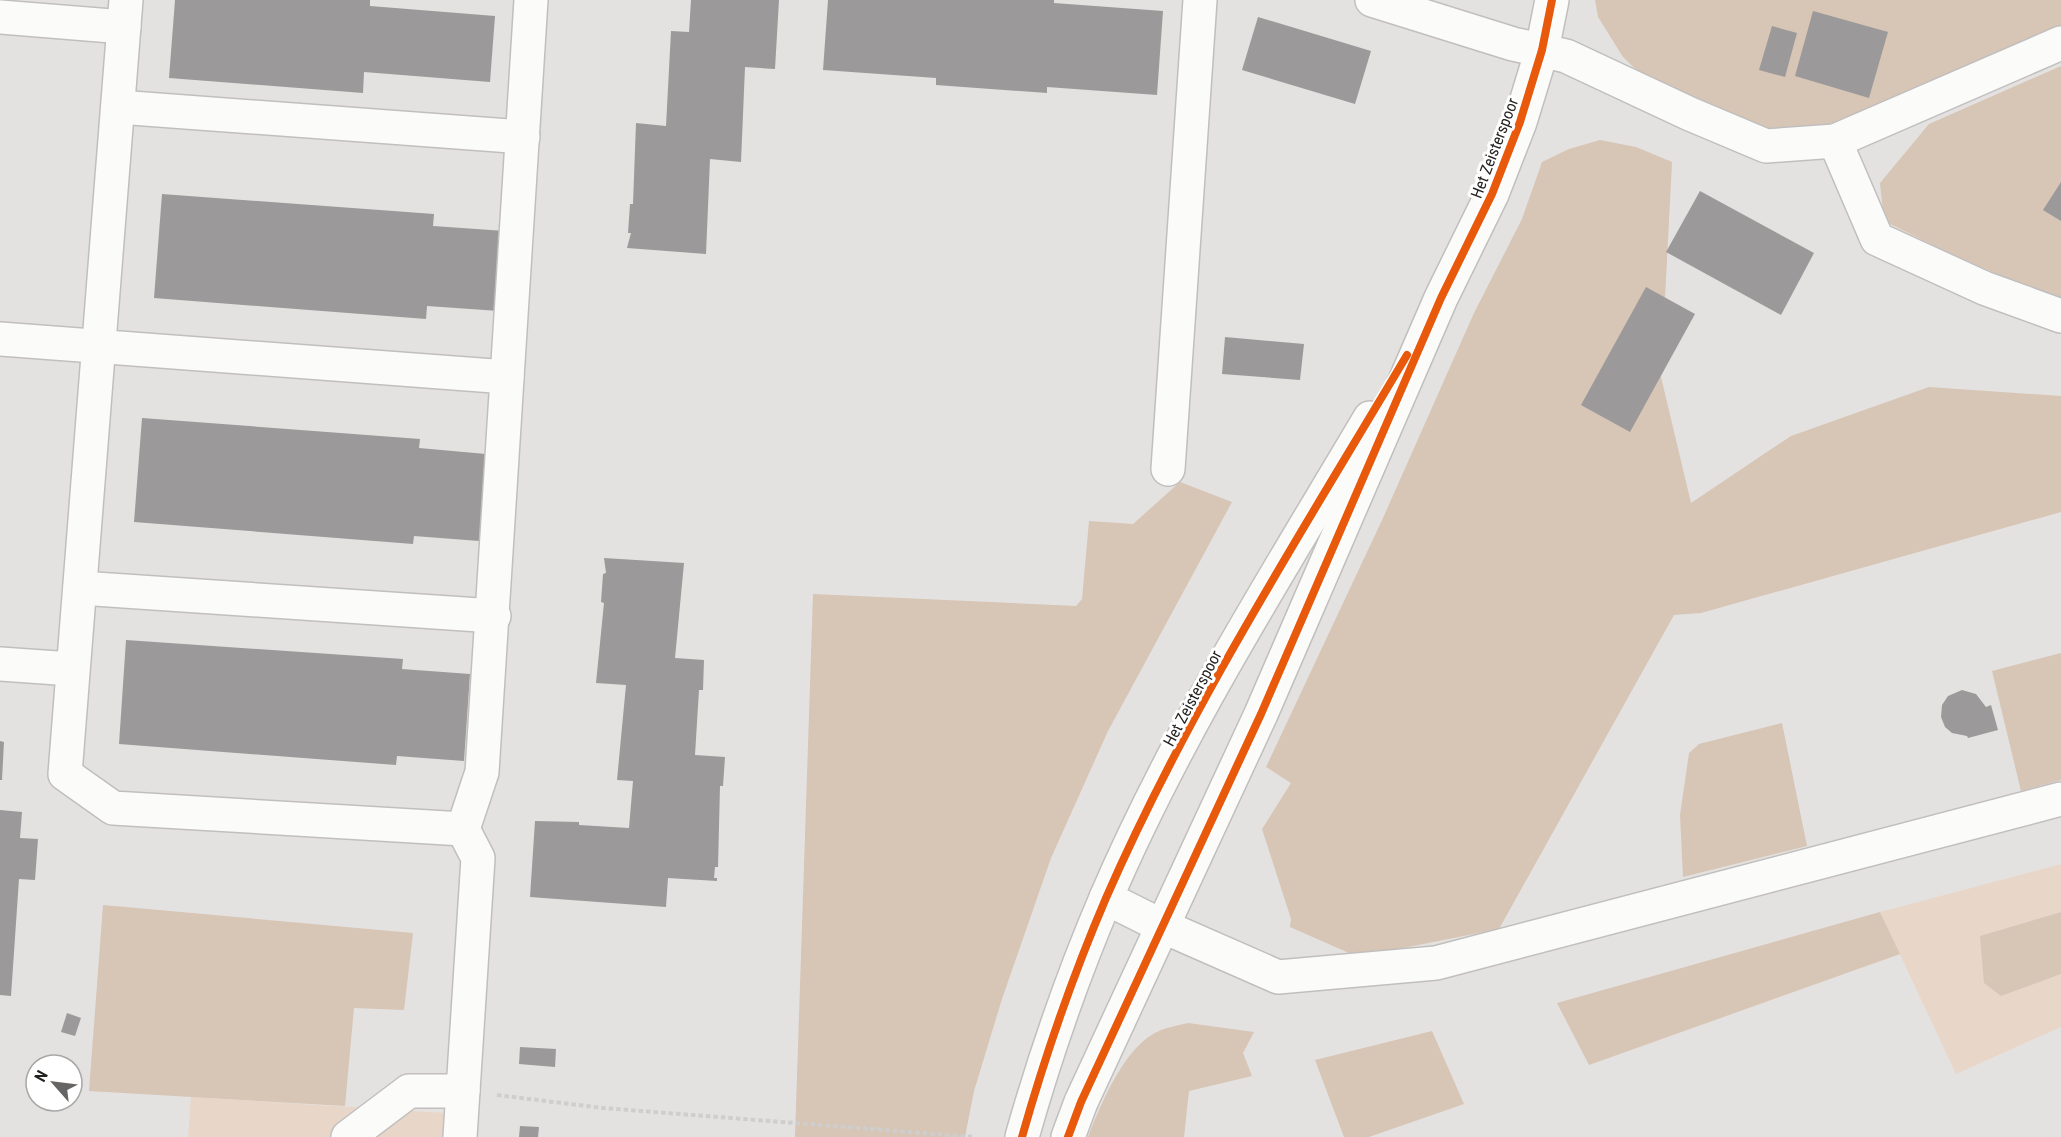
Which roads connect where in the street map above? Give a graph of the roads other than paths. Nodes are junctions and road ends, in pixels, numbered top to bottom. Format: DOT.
graph roads {
  1 [pos="531,0"];
  2 [pos="1200,0"];
  3 [pos="1371,0"];
  4 [pos="1552,0"];
  5 [pos="125,13"];
  6 [pos="0,17"];
  7 [pos="2061,43"];
  8 [pos="1542,50"];
  9 [pos="118,107"];
  10 [pos="523,137"];
  11 [pos="1835,141"];
  12 [pos="1441,298"];
  13 [pos="2061,316"];
  14 [pos="0,339"];
  15 [pos="98,346"];
  16 [pos="507,377"];
  17 [pos="1167,469"];
  18 [pos="80,588"];
  19 [pos="494,616"];
  20 [pos="0,663"];
  21 [pos="72,669"];
  22 [pos="2061,798"];
  23 [pos="464,829"];
  24 [pos="1106,898"];
  25 [pos="1162,926"];
  26 [pos="463,1091"];
  27 [pos="348,1137"];
  28 [pos="460,1137"];
  29 [pos="1022,1137"];
  30 [pos="1068,1137"];
  1 -- 10 [label="street"];
  2 -- 17 [label="street"];
  3 -- 8 [label="street"];
  4 -- 8 [label="street, Het Zeisterspoor"];
  5 -- 6 [label="street"];
  5 -- 9 [label="street"];
  7 -- 11 [label="street"];
  8 -- 11 [label="street"];
  8 -- 12 [label="street, Het Zeisterspoor"];
  9 -- 10 [label="street"];
  9 -- 15 [label="street"];
  10 -- 16 [label="street"];
  11 -- 13 [label="street"];
  12 -- 24 [label="street, Het Zeisterspoor"];
  12 -- 25 [label="street, Het Zeisterspoor"];
  14 -- 15 [label="street"];
  15 -- 16 [label="street"];
  15 -- 18 [label="street"];
  16 -- 19 [label="street"];
  18 -- 19 [label="street"];
  18 -- 21 [label="street"];
  19 -- 23 [label="street"];
  20 -- 21 [label="street"];
  21 -- 23 [label="street"];
  22 -- 25 [label="street"];
  23 -- 26 [label="street"];
  24 -- 25 [label="street"];
  24 -- 29 [label="street, Het Zeisterspoor"];
  25 -- 30 [label="street, Het Zeisterspoor"];
  26 -- 27 [label="street"];
  26 -- 28 [label="street"];
}
